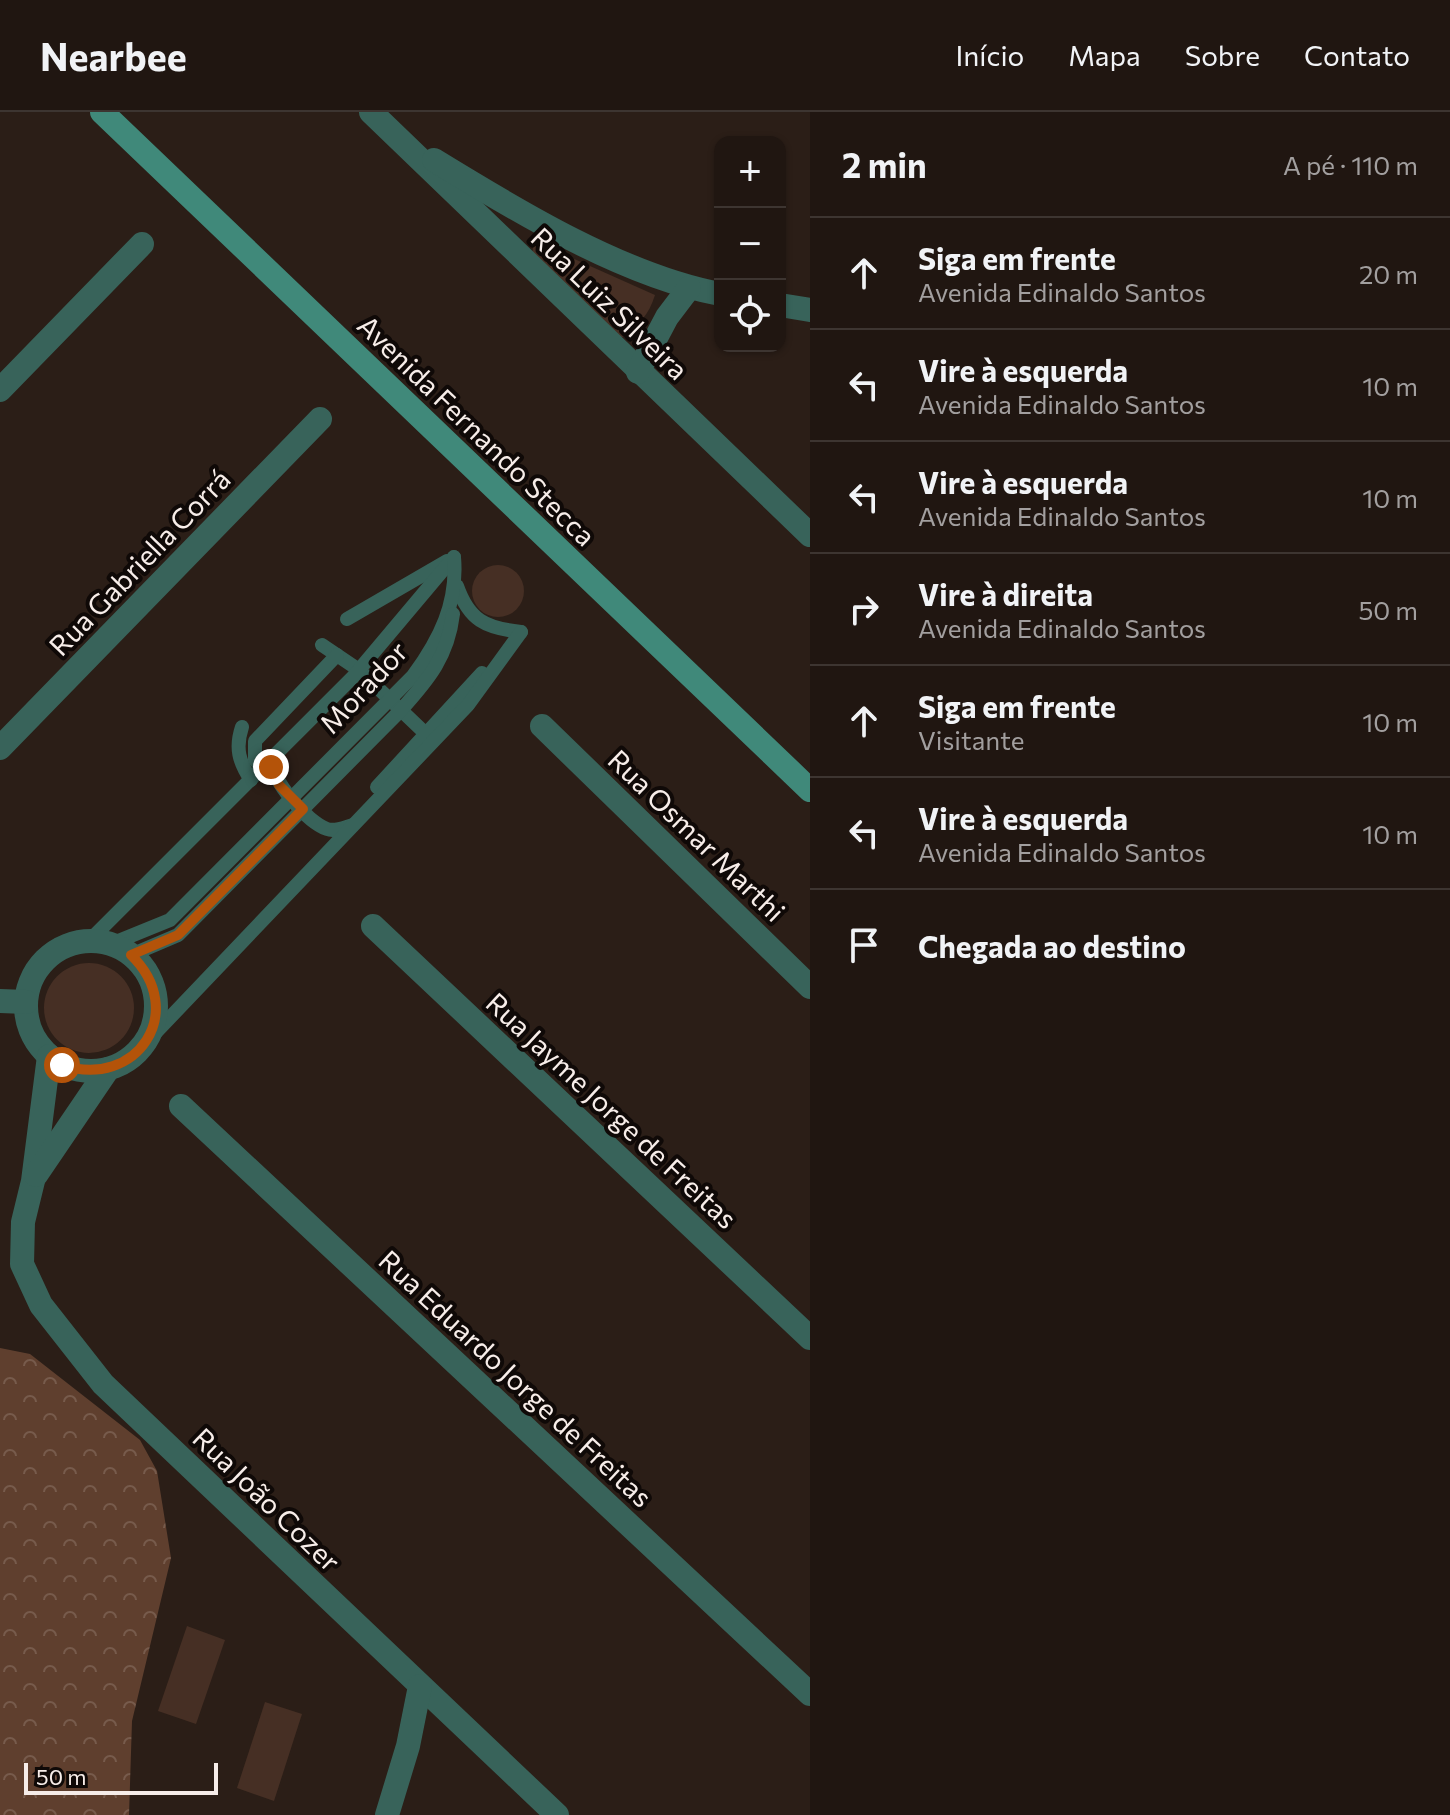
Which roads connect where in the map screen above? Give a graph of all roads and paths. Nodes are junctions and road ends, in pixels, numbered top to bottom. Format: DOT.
graph roads {
  1 [pos="102,112"];
  2 [pos="371,112"];
  3 [pos="398,137"];
  4 [pos="531,220"];
  5 [pos="142,244"];
  6 [pos="524,261"];
  7 [pos="689,288"];
  8 [pos="714,293"];
  9 [pos="786,306"];
  10 [pos="810,310"];
  11 [pos="638,372"];
  12 [pos="0,390"];
  13 [pos="320,419"];
  14 [pos="810,535"];
  15 [pos="454,557"];
  16 [pos="457,586"];
  17 [pos="347,619"];
  18 [pos="521,632"];
  19 [pos="322,645"];
  20 [pos="337,655"];
  21 [pos="359,670"];
  22 [pos="396,705"];
  23 [pos="542,726"];
  24 [pos="242,727"];
  25 [pos="426,734"];
  26 [pos="0,748"];
  27 [pos="267,764"];
  28 [pos="251,780"];
  29 [pos="810,790"];
  30 [pos="297,803"];
  31 [pos="354,825"];
  32 [pos="338,829"];
  33 [pos="268,833"];
  34 [pos="307,868"];
  35 [pos="373,926"];
  36 [pos="110,947"];
  37 [pos="810,987"];
  38 [pos="0,1001"];
  39 [pos="26,1002"];
  40 [pos="154,1025"];
  41 [pos="141,1048"];
  42 [pos="49,1056"];
  43 [pos="108,1069"];
  44 [pos="181,1106"];
  45 [pos="33,1181"];
  46 [pos="810,1338"];
  47 [pos="420,1686"];
  48 [pos="810,1694"];
  49 [pos="387,1815"];
  50 [pos="557,1815"];
  1 -- 29 [label="street, Avenida Fernando Stecca"];
  2 -- 3 [label="street, Rua Luiz Silveira"];
  3 -- 4 [label="street"];
  3 -- 6 [label="street, Rua Luiz Silveira"];
  4 -- 6 [label="street"];
  4 -- 7 [label="street"];
  5 -- 12 [label="street"];
  6 -- 11 [label="street, Rua Luiz Silveira"];
  7 -- 8 [label="street"];
  7 -- 11 [label="street"];
  9 -- 10 [label="street"];
  11 -- 14 [label="street, Rua Luiz Silveira"];
  13 -- 26 [label="street, Rua Gabriella Corrá"];
  15 -- 16 [label="lane, Morador"];
  15 -- 17 [label="lane"];
  15 -- 21 [label="lane"];
  16 -- 18 [label="lane"];
  16 -- 22 [label="lane, Morador"];
  18 -- 25 [label="lane"];
  18 -- 31 [label="lane"];
  19 -- 20 [label="lane"];
  20 -- 21 [label="lane"];
  20 -- 27 [label="lane"];
  21 -- 22 [label="lane"];
  21 -- 27 [label="lane"];
  22 -- 25 [label="lane"];
  22 -- 30 [label="lane, Morador"];
  23 -- 37 [label="street, Rua Osmar Marthi"];
  24 -- 28 [label="lane"];
  25 -- 32 [label="lane"];
  27 -- 28 [label="lane"];
  27 -- 30 [label="lane"];
  28 -- 36 [label="lane"];
  30 -- 32 [label="lane"];
  30 -- 33 [label="lane, Morador"];
  31 -- 32 [label="lane"];
  31 -- 34 [label="lane"];
  32 -- 34 [label="lane"];
  33 -- 36 [label="lane"];
  33 -- 36 [label="lane"];
  34 -- 40 [label="lane"];
  34 -- 41 [label="lane"];
  35 -- 46 [label="street, Rua Jayme Jorge de Freitas"];
  36 -- 39 [label="street"];
  36 -- 40 [label="street"];
  38 -- 39 [label="street"];
  39 -- 42 [label="street"];
  40 -- 41 [label="street"];
  41 -- 43 [label="street"];
  42 -- 43 [label="street"];
  42 -- 45 [label="street, Rua João Cozer"];
  43 -- 45 [label="street, Rua João Cozer"];
  44 -- 48 [label="street, Rua Eduardo Jorge de Freitas"];
  45 -- 47 [label="street, Rua João Cozer"];
  47 -- 49 [label="street"];
  47 -- 50 [label="street, Rua João Cozer"];
}
